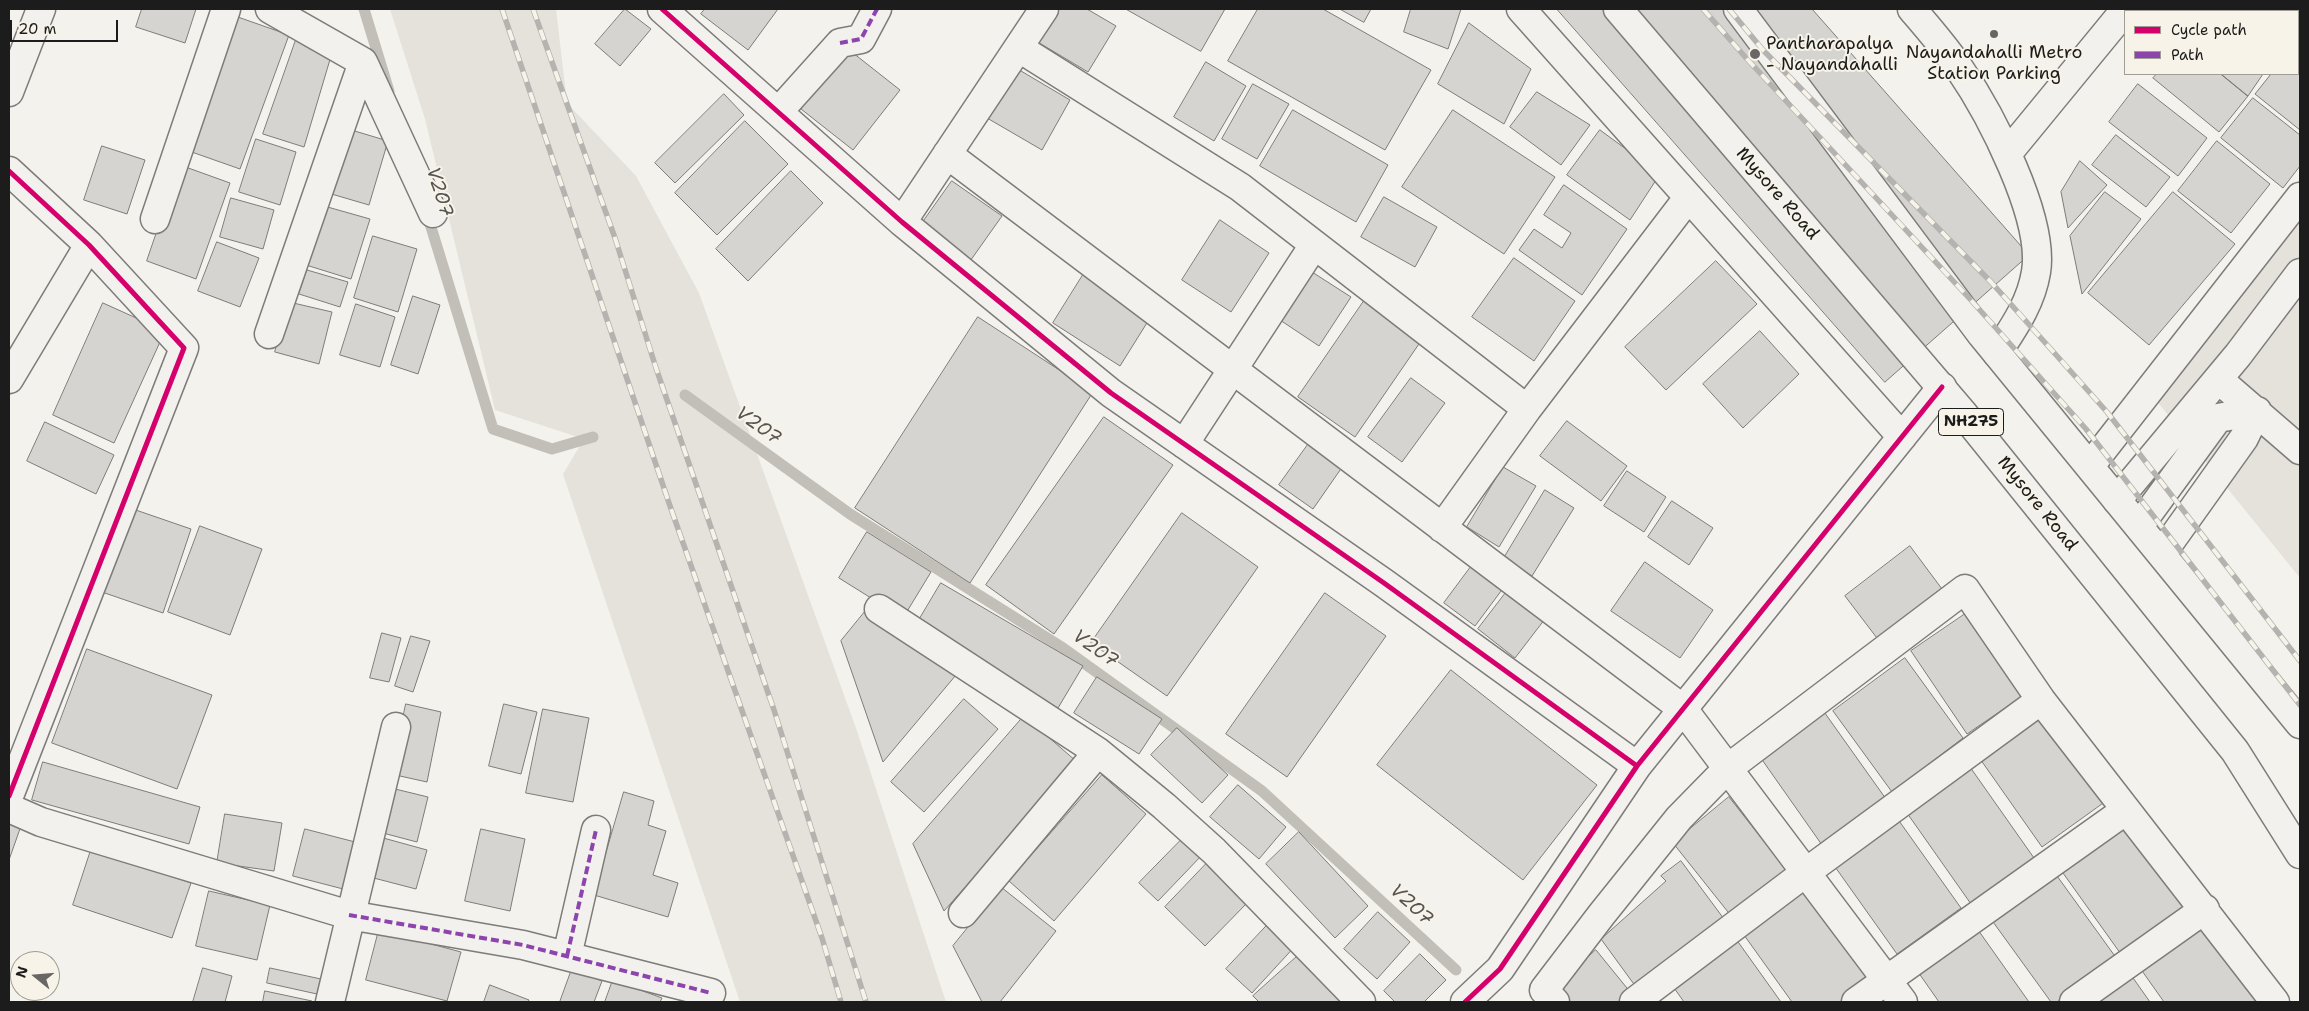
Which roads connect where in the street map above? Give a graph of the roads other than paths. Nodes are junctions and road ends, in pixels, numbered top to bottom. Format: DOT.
graph roads {
  1 [pos="41,9"];
  2 [pos="226,9"];
  3 [pos="270,9"];
  4 [pos="662,9"];
  5 [pos="877,9"];
  6 [pos="1044,9"];
  7 [pos="1521,9"];
  8 [pos="1618,9"];
  9 [pos="1738,9"];
  10 [pos="1912,9"];
  11 [pos="2124,11"];
  12 [pos="1019,48"];
  13 [pos="363,62"];
  14 [pos="9,92"];
  15 [pos="779,111"];
  16 [pos="947,154"];
  17 [pos="2007,154"];
  18 [pos="9,171"];
  19 [pos="2300,196"];
  20 [pos="1688,198"];
  21 [pos="433,213"];
  22 [pos="154,219"];
  23 [pos="902,222"];
  24 [pos="1314,245"];
  25 [pos="89,246"];
  26 [pos="2300,273"];
  27 [pos="269,334"];
  28 [pos="1998,353"];
  29 [pos="1234,370"];
  30 [pos="9,379"];
  31 [pos="2218,379"];
  32 [pos="1942,387"];
  33 [pos="1527,409"];
  34 [pos="2257,411"];
  35 [pos="1902,437"];
  36 [pos="1184,444"];
  37 [pos="2300,450"];
  38 [pos="2090,466"];
  39 [pos="2117,500"];
  40 [pos="2140,526"];
  41 [pos="1442,528"];
  42 [pos="2162,553"];
  43 [pos="879,609"];
  44 [pos="2042,700"];
  45 [pos="1683,709"];
  46 [pos="2300,724"];
  47 [pos="396,727"];
  48 [pos="1098,752"];
  49 [pos="1637,766"];
  50 [pos="1727,769"];
  51 [pos="9,796"];
  52 [pos="9,808"];
  53 [pos="2126,810"];
  54 [pos="596,830"];
  55 [pos="2300,854"];
  56 [pos="1805,873"];
  57 [pos="2205,909"];
  58 [pos="963,913"];
  59 [pos="350,915"];
  60 [pos="567,956"];
  61 [pos="1887,981"];
  62 [pos="711,994"];
  63 [pos="330,1002"];
  64 [pos="1361,1002"];
  65 [pos="1465,1002"];
  66 [pos="1555,1002"];
  67 [pos="1634,1002"];
  68 [pos="1856,1002"];
  69 [pos="1903,1002"];
  70 [pos="2074,1002"];
  71 [pos="2275,1002"];
  1 -- 14 [label="main road"];
  2 -- 22 [label="main road"];
  3 -- 13 [label="main road"];
  4 -- 15 [label="main road"];
  5 -- 15 [label="main road"];
  6 -- 12 [label="main road"];
  7 -- 20 [label="main road"];
  8 -- 32 [label="main road, Mysore Road / NH275"];
  9 -- 28 [label="main road"];
  10 -- 17 [label="main road"];
  11 -- 17 [label="main road"];
  12 -- 16 [label="main road"];
  12 -- 24 [label="main road"];
  13 -- 21 [label="main road"];
  13 -- 27 [label="main road"];
  15 -- 23 [label="main road"];
  16 -- 23 [label="main road"];
  16 -- 29 [label="main road"];
  17 -- 28 [label="main road"];
  18 -- 25 [label="main road"];
  19 -- 38 [label="main road"];
  20 -- 33 [label="main road"];
  20 -- 35 [label="main road"];
  23 -- 36 [label="main road"];
  24 -- 29 [label="main road"];
  24 -- 33 [label="main road"];
  25 -- 30 [label="main road"];
  25 -- 51 [label="main road"];
  26 -- 31 [label="main road"];
  28 -- 38 [label="main road"];
  29 -- 36 [label="main road"];
  29 -- 41 [label="main road"];
  31 -- 34 [label="main road"];
  31 -- 39 [label="main road"];
  32 -- 35 [label="main road"];
  32 -- 55 [label="main road, Mysore Road / NH275"];
  33 -- 41 [label="main road"];
  34 -- 37 [label="main road"];
  34 -- 40 [label="main road"];
  34 -- 42 [label="main road"];
  35 -- 45 [label="main road"];
  36 -- 49 [label="main road"];
  38 -- 39 [label="main road"];
  39 -- 40 [label="main road"];
  40 -- 42 [label="main road"];
  41 -- 45 [label="main road"];
  42 -- 46 [label="main road"];
  43 -- 48 [label="main road"];
  44 -- 50 [label="main road"];
  44 -- 53 [label="main road"];
  44 -- 56 [label="main road"];
  45 -- 49 [label="main road"];
  45 -- 50 [label="main road"];
  47 -- 59 [label="main road"];
  48 -- 58 [label="main road"];
  48 -- 64 [label="main road"];
  49 -- 65 [label="main road"];
  50 -- 56 [label="main road"];
  50 -- 66 [label="main road"];
  52 -- 59 [label="main road"];
  53 -- 57 [label="main road"];
  53 -- 61 [label="main road"];
  54 -- 60 [label="main road"];
  56 -- 61 [label="main road"];
  56 -- 67 [label="main road"];
  57 -- 70 [label="main road"];
  57 -- 71 [label="main road"];
  59 -- 60 [label="main road"];
  59 -- 63 [label="main road"];
  60 -- 62 [label="main road"];
  61 -- 68 [label="main road"];
  61 -- 69 [label="main road"];
}
